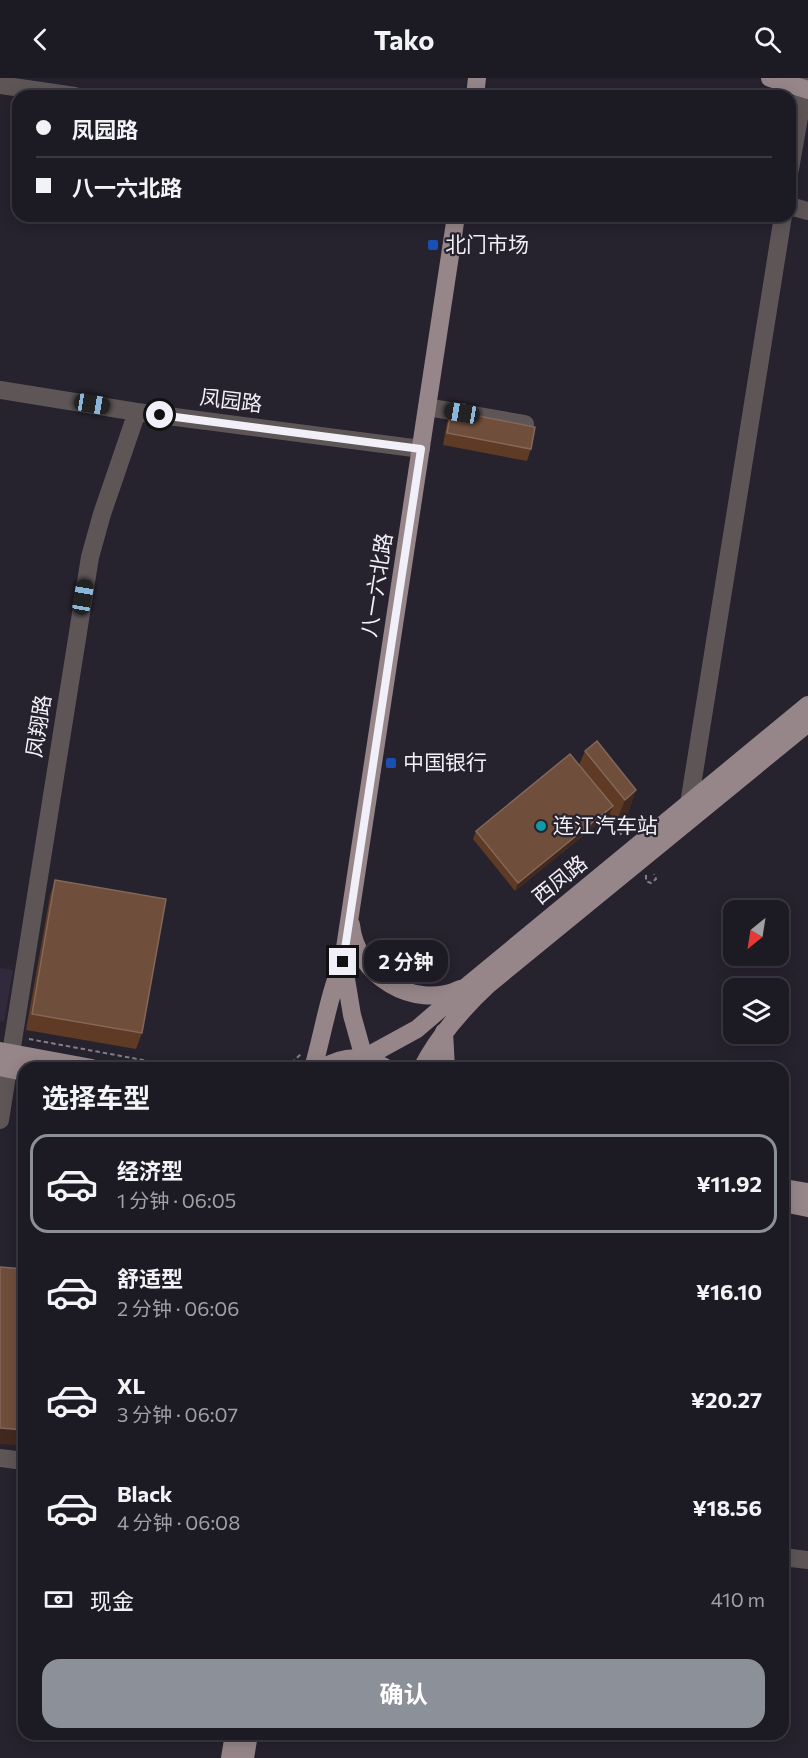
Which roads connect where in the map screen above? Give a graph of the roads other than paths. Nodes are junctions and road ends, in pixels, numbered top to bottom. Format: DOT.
graph roads {
  1 [pos="2,78"];
  2 [pos="770,78"];
  3 [pos="806,85"];
  4 [pos="0,86"];
  5 [pos="30,90"];
  6 [pos="796,138"];
  7 [pos="455,222"];
  8 [pos="782,222"];
  9 [pos="0,390"];
  10 [pos="427,407"];
  11 [pos="137,412"];
  12 [pos="525,424"];
  13 [pos="421,449"];
  14 [pos="808,705"];
  15 [pos="808,723"];
  16 [pos="689,804"];
  17 [pos="350,914"];
  18 [pos="343,962"];
  19 [pos="467,986"];
  20 [pos="444,1032"];
  21 [pos="9,1058"];
  22 [pos="364,1058"];
  23 [pos="42,1062"];
  24 [pos="315,1062"];
  25 [pos="334,1062"];
  26 [pos="373,1062"];
  27 [pos="426,1062"];
  28 [pos="446,1062"];
  29 [pos="0,1120"];
  30 [pos="789,1189"];
  31 [pos="808,1192"];
  32 [pos="789,1204"];
  33 [pos="808,1208"];
  34 [pos="0,1458"];
  35 [pos="18,1460"];
  36 [pos="789,1558"];
  37 [pos="808,1560"];
  38 [pos="233,1740"];
  39 [pos="248,1740"];
  40 [pos="230,1758"];
  41 [pos="245,1758"];
  1 -- 4 [label="street"];
  2 -- 3 [label="main road"];
  3 -- 6 [label="street"];
  4 -- 5 [label="street"];
  7 -- 10 [label="main road, 八一六北路"];
  8 -- 16 [label="street"];
  9 -- 11 [label="street, 凤园路"];
  10 -- 12 [label="street"];
  10 -- 13 [label="main road, 八一六北路"];
  11 -- 13 [label="street, 凤园路"];
  11 -- 21 [label="street, 凤翔路"];
  13 -- 17 [label="main road, 八一六北路"];
  14 -- 16 [label="main road, 西凤路"];
  15 -- 20 [label="main road, 西凤路"];
  16 -- 19 [label="main road, 西凤路"];
  17 -- 18 [label="main road, 八一六北路"];
  17 -- 19 [label="main road"];
  18 -- 22 [label="main road, 八一六北路"];
  18 -- 24 [label="main road, 八一六北路"];
  19 -- 22 [label="main road, 西凤路"];
  20 -- 27 [label="main road, 西凤路"];
  20 -- 28 [label="main road"];
  21 -- 23 [label="main road"];
  21 -- 29 [label="street, 凤翔路"];
  22 -- 25 [label="main road"];
  22 -- 26 [label="main road"];
  30 -- 31 [label="main road"];
  32 -- 33 [label="main road"];
  34 -- 35 [label="street"];
  36 -- 37 [label="street"];
  38 -- 40 [label="main road"];
  39 -- 41 [label="main road"];
}
